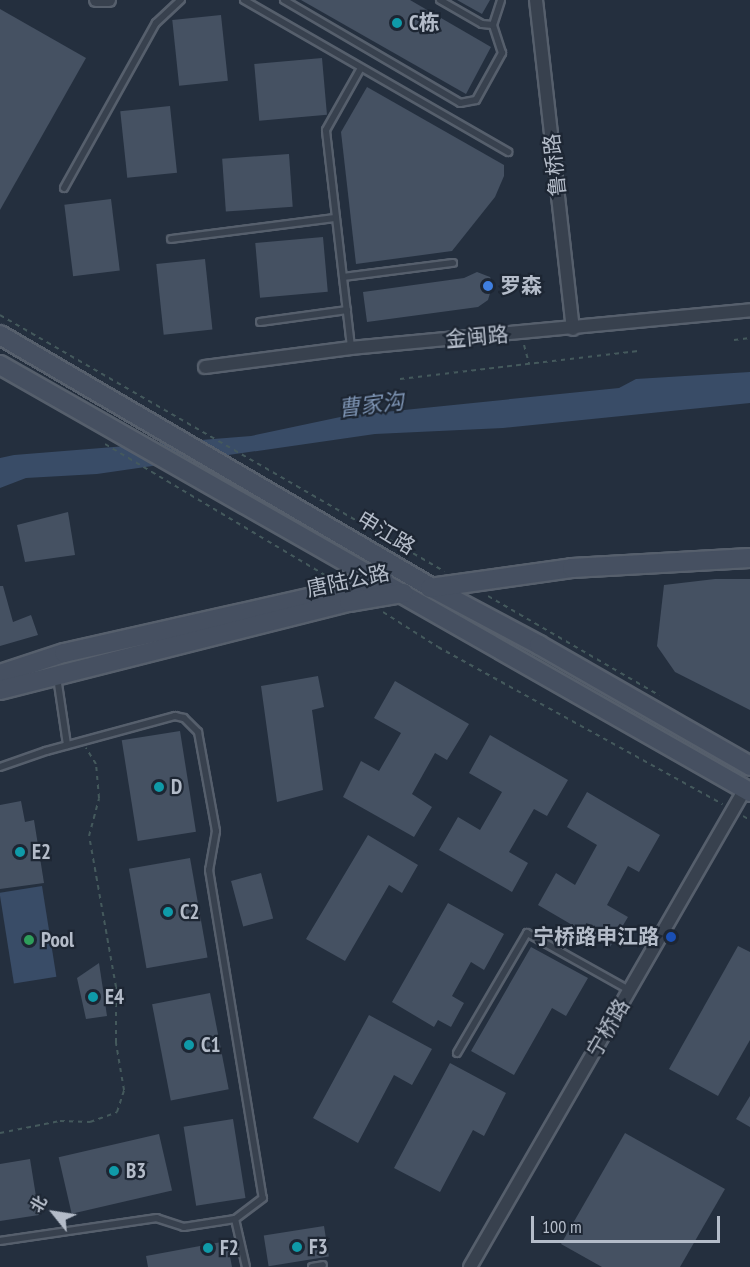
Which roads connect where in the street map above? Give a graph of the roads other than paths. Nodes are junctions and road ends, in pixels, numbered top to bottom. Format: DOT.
graph roads {
  1 [pos="96,0"];
  2 [pos="109,0"];
  3 [pos="182,0"];
  4 [pos="244,0"];
  5 [pos="286,0"];
  6 [pos="440,0"];
  7 [pos="501,0"];
  8 [pos="536,0"];
  9 [pos="493,25"];
  10 [pos="362,68"];
  11 [pos="508,152"];
  12 [pos="64,188"];
  13 [pos="336,218"];
  14 [pos="171,239"];
  15 [pos="453,263"];
  16 [pos="343,277"];
  17 [pos="347,310"];
  18 [pos="750,310"];
  19 [pos="260,322"];
  20 [pos="573,329"];
  21 [pos="0,335"];
  22 [pos="351,348"];
  23 [pos="0,365"];
  24 [pos="205,367"];
  25 [pos="750,548"];
  26 [pos="750,558"];
  27 [pos="411,575"];
  28 [pos="458,579"];
  29 [pos="379,582"];
  30 [pos="432,588"];
  31 [pos="398,593"];
  32 [pos="357,596"];
  33 [pos="0,674"];
  34 [pos="57,675"];
  35 [pos="0,690"];
  36 [pos="67,745"];
  37 [pos="750,766"];
  38 [pos="0,767"];
  39 [pos="748,791"];
  40 [pos="630,990"];
  41 [pos="457,1053"];
  42 [pos="235,1219"];
  43 [pos="0,1241"];
  44 [pos="323,1265"];
  45 [pos="246,1267"];
  46 [pos="312,1267"];
  47 [pos="470,1267"];
  1 -- 2 [label="street"];
  3 -- 12 [label="lane"];
  4 -- 10 [label="lane"];
  5 -- 9 [label="lane"];
  6 -- 9 [label="lane"];
  7 -- 9 [label="lane"];
  8 -- 20 [label="street, 鲁桥路"];
  10 -- 11 [label="lane"];
  10 -- 13 [label="lane"];
  13 -- 14 [label="lane"];
  13 -- 16 [label="lane"];
  15 -- 16 [label="lane"];
  16 -- 17 [label="lane"];
  17 -- 19 [label="lane"];
  17 -- 22 [label="lane"];
  18 -- 20 [label="street, 金闽路"];
  20 -- 22 [label="street, 金闽路"];
  21 -- 27 [label="main road, 申江路"];
  22 -- 24 [label="street, 金闽路"];
  23 -- 29 [label="main road"];
  25 -- 28 [label="main road, 唐陆公路"];
  26 -- 28 [label="main road, 唐陆公路"];
  27 -- 28 [label="main road, 唐陆公路"];
  27 -- 29 [label="main road, 唐陆公路"];
  27 -- 30 [label="main road, 申江路"];
  28 -- 30 [label="main road, 唐陆公路"];
  29 -- 31 [label="main road"];
  29 -- 32 [label="main road, 唐陆公路"];
  30 -- 31 [label="main road, 唐陆公路"];
  30 -- 37 [label="main road, 申江路"];
  31 -- 32 [label="main road, 唐陆公路"];
  31 -- 39 [label="main road"];
  32 -- 33 [label="main road, 唐陆公路"];
  32 -- 34 [label="main road, 唐陆公路"];
  34 -- 35 [label="main road, 唐陆公路"];
  34 -- 36 [label="lane"];
  36 -- 38 [label="lane"];
  36 -- 42 [label="lane"];
  39 -- 40 [label="street, 宁桥路"];
  40 -- 41 [label="lane"];
  40 -- 47 [label="street, 宁桥路"];
  42 -- 43 [label="lane"];
  42 -- 45 [label="lane"];
  44 -- 46 [label="lane"];
}
